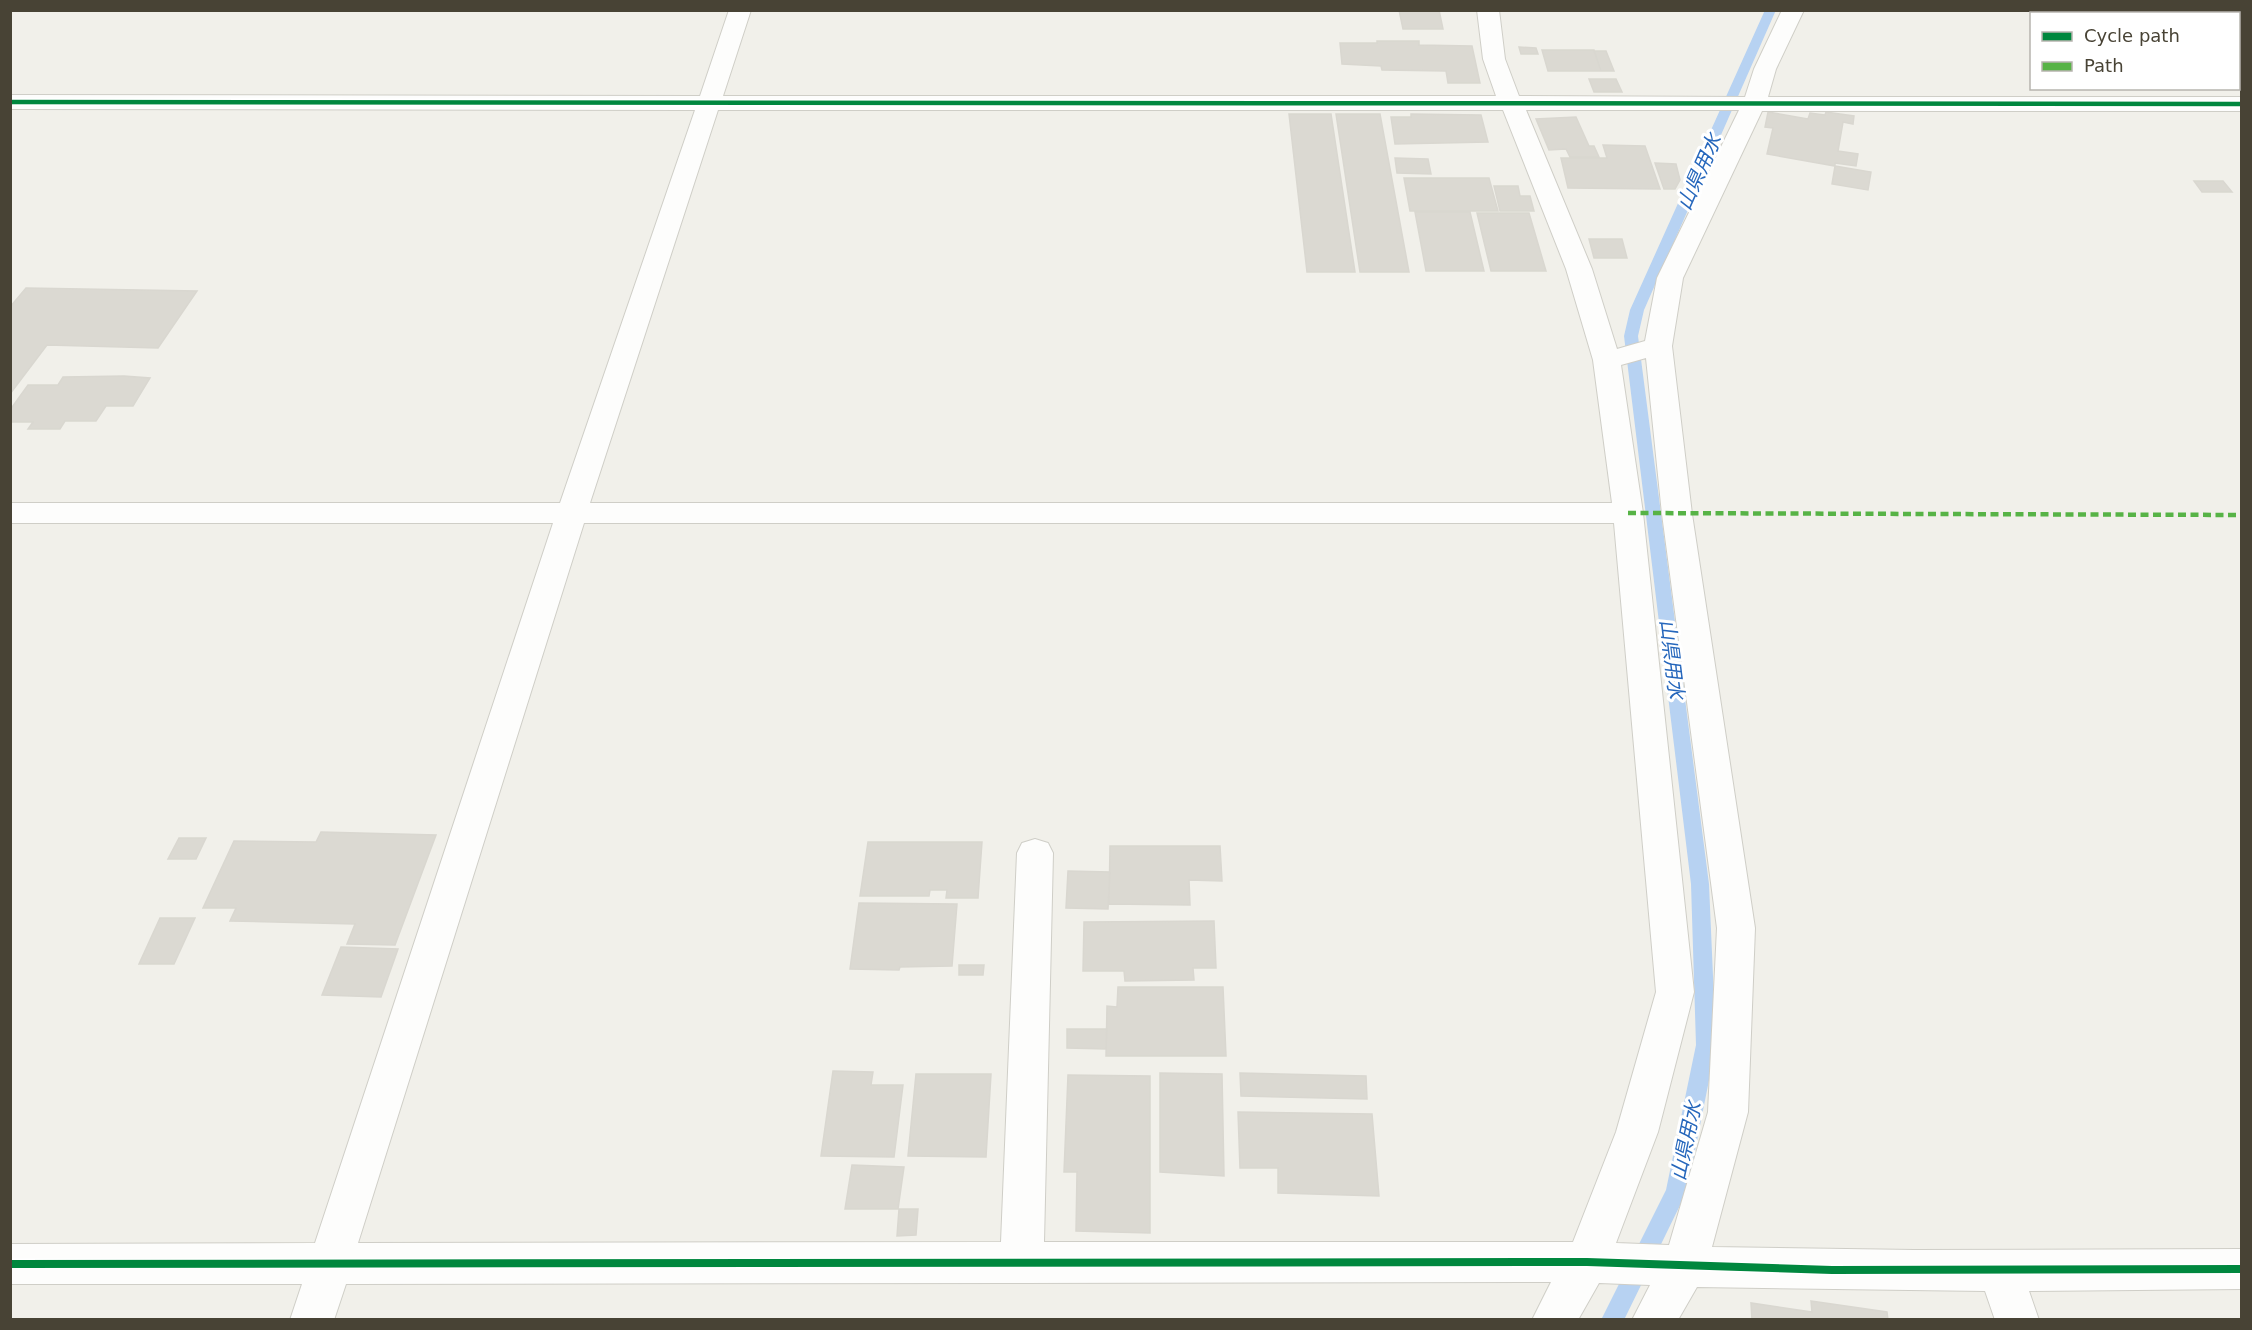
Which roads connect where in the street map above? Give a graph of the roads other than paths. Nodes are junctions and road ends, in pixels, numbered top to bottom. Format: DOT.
graph roads {
  1 [pos="740,10"];
  2 [pos="1488,10"];
  3 [pos="1793,10"];
  4 [pos="10,102"];
  5 [pos="710,103"];
  6 [pos="1754,103"];
  7 [pos="1512,104"];
  8 [pos="2241,104"];
  9 [pos="1658,346"];
  10 [pos="1607,360"];
  11 [pos="10,513"];
  12 [pos="1628,513"];
  13 [pos="572,515"];
  14 [pos="1035,853"];
  15 [pos="1587,1262"];
  16 [pos="1022,1263"];
  17 [pos="10,1264"];
  18 [pos="329,1264"];
  19 [pos="1684,1268"];
  20 [pos="2241,1269"];
  21 [pos="2001,1271"];
  22 [pos="312,1320"];
  23 [pos="1554,1320"];
  24 [pos="1654,1320"];
  25 [pos="2017,1320"];
  1 -- 5 [label="street"];
  2 -- 7 [label="street"];
  3 -- 6 [label="street"];
  4 -- 5 [label="street"];
  5 -- 7 [label="street"];
  5 -- 13 [label="street"];
  6 -- 7 [label="street"];
  6 -- 8 [label="street"];
  6 -- 9 [label="street"];
  7 -- 10 [label="street"];
  9 -- 10 [label="street"];
  9 -- 19 [label="street"];
  10 -- 12 [label="street"];
  11 -- 13 [label="street"];
  12 -- 13 [label="street"];
  12 -- 15 [label="street"];
  13 -- 18 [label="street"];
  14 -- 16 [label="street"];
  15 -- 16 [label="street"];
  15 -- 19 [label="street"];
  15 -- 23 [label="street"];
  16 -- 18 [label="street"];
  17 -- 18 [label="street"];
  18 -- 22 [label="street"];
  19 -- 21 [label="street"];
  19 -- 24 [label="street"];
  20 -- 21 [label="street"];
  21 -- 25 [label="street"];
}
